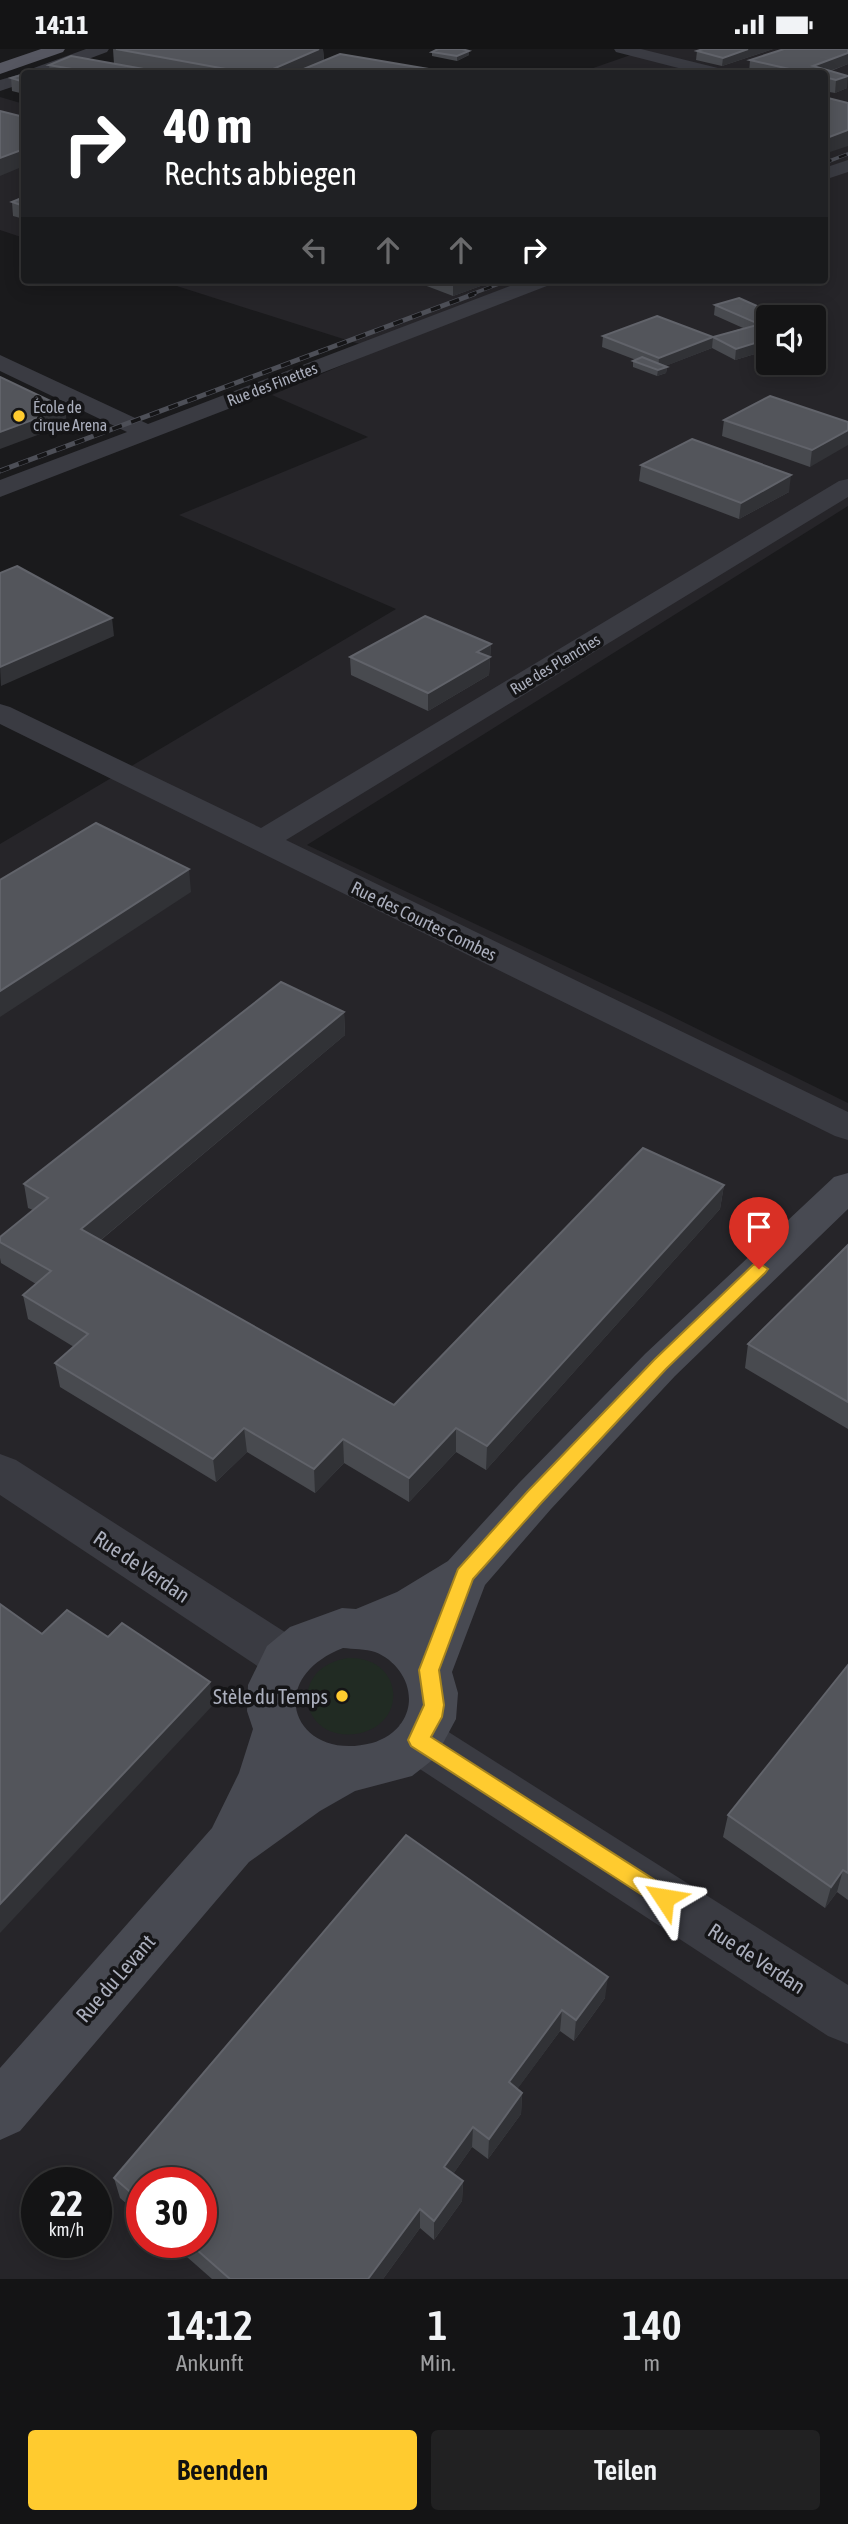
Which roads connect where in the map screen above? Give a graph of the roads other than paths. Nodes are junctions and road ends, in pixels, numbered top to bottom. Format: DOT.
graph roads {
  1 [pos="57,49"];
  2 [pos="101,49"];
  3 [pos="622,49"];
  4 [pos="0,69"];
  5 [pos="45,70"];
  6 [pos="704,70"];
  7 [pos="21,79"];
  8 [pos="0,86"];
  9 [pos="848,166"];
  10 [pos="828,173"];
  11 [pos="534,284"];
  12 [pos="0,362"];
  13 [pos="146,432"];
  14 [pos="848,486"];
  15 [pos="0,489"];
  16 [pos="0,713"];
  17 [pos="261,841"];
  18 [pos="848,1127"];
  19 [pos="848,1186"];
  20 [pos="0,1472"];
  21 [pos="465,1575"];
  22 [pos="365,1627"];
  23 [pos="285,1658"];
  24 [pos="429,1670"];
  25 [pos="278,1729"];
  26 [pos="418,1740"];
  27 [pos="347,1770"];
  28 [pos="230,1845"];
  29 [pos="848,2017"];
  30 [pos="0,2111"];
  1 -- 4 [label="main road"];
  2 -- 5 [label="street"];
  3 -- 6 [label="street"];
  7 -- 8 [label="street"];
  9 -- 10 [label="street"];
  11 -- 13 [label="street, Rue des Finettes"];
  12 -- 13 [label="street"];
  13 -- 15 [label="street, Rue des Finettes"];
  14 -- 17 [label="street, Rue des Planches"];
  16 -- 17 [label="street, Rue des Courtes Combes"];
  17 -- 18 [label="street, Rue des Courtes Combes"];
  19 -- 21 [label="street"];
  20 -- 23 [label="street, Rue de Verdan"];
  21 -- 22 [label="street"];
  21 -- 24 [label="street"];
  22 -- 23 [label="street"];
  22 -- 24 [label="street"];
  23 -- 25 [label="street"];
  24 -- 26 [label="street"];
  25 -- 27 [label="street"];
  25 -- 28 [label="street, Rue du Levant"];
  26 -- 27 [label="street"];
  26 -- 29 [label="street, Rue de Verdan"];
  27 -- 28 [label="street, Rue du Levant"];
  28 -- 30 [label="street, Rue du Levant"];
}
